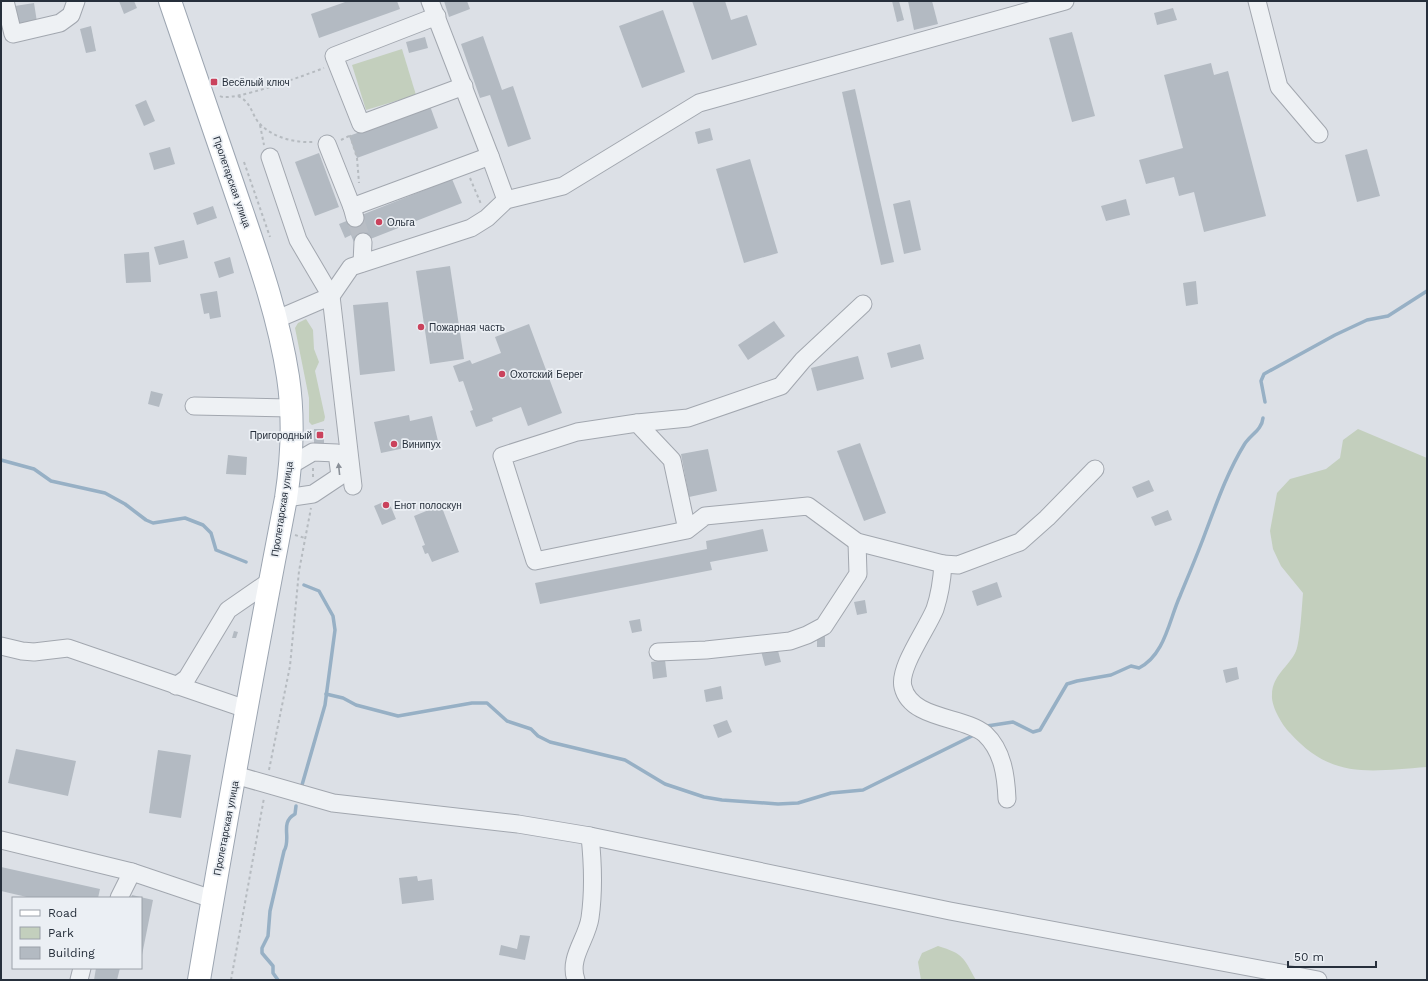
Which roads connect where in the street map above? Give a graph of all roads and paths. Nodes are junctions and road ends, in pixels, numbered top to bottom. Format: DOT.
graph roads {
  1 [pos="5,1"];
  2 [pos="76,1"];
  3 [pos="170,1"];
  4 [pos="430,1"];
  5 [pos="1065,1"];
  6 [pos="1257,1"];
  7 [pos="437,16"];
  8 [pos="336,63"];
  9 [pos="464,86"];
  10 [pos="216,92"];
  11 [pos="238,96"];
  12 [pos="361,124"];
  13 [pos="260,125"];
  14 [pos="1319,134"];
  15 [pos="349,136"];
  16 [pos="327,144"];
  17 [pos="490,156"];
  18 [pos="270,157"];
  19 [pos="465,165"];
  20 [pos="359,174"];
  21 [pos="506,200"];
  22 [pos="487,218"];
  23 [pos="363,242"];
  24 [pos="362,263"];
  25 [pos="331,296"];
  26 [pos="863,304"];
  27 [pos="275,320"];
  28 [pos="194,406"];
  29 [pos="290,408"];
  30 [pos="637,423"];
  31 [pos="313,452"];
  32 [pos="291,465"];
  33 [pos="1095,469"];
  34 [pos="353,486"];
  35 [pos="313,494"];
  36 [pos="286,498"];
  37 [pos="688,530"];
  38 [pos="857,542"];
  39 [pos="943,564"];
  40 [pos="270,581"];
  41 [pos="1,646"];
  42 [pos="658,652"];
  43 [pos="176,686"];
  44 [pos="246,709"];
  45 [pos="236,775"];
  46 [pos="266,785"];
  47 [pos="1007,799"];
  48 [pos="590,836"];
  49 [pos="1,840"];
  50 [pos="132,872"];
  51 [pos="120,897"];
  52 [pos="212,899"];
  53 [pos="82,969"];
  54 [pos="79,980"];
  55 [pos="198,980"];
  56 [pos="231,980"];
  57 [pos="576,980"];
  58 [pos="1318,980"];
  1 -- 2 [label="street"];
  3 -- 27 [label="main road, Пролетарская улица"];
  4 -- 7 [label="street"];
  5 -- 21 [label="street"];
  6 -- 14 [label="street"];
  7 -- 8 [label="street"];
  7 -- 9 [label="street"];
  8 -- 11 [label="path"];
  8 -- 12 [label="street"];
  9 -- 12 [label="street"];
  9 -- 17 [label="street"];
  10 -- 11 [label="path"];
  11 -- 13 [label="path"];
  12 -- 15 [label="path"];
  13 -- 16 [label="path"];
  13 -- 18 [label="path"];
  15 -- 16 [label="path"];
  15 -- 20 [label="path"];
  16 -- 19 [label="street"];
  17 -- 19 [label="street"];
  17 -- 21 [label="street"];
  18 -- 25 [label="street"];
  19 -- 22 [label="path"];
  21 -- 22 [label="street"];
  22 -- 24 [label="street"];
  23 -- 24 [label="street"];
  24 -- 25 [label="street"];
  25 -- 27 [label="street"];
  25 -- 34 [label="street"];
  26 -- 30 [label="street"];
  27 -- 29 [label="main road, Пролетарская улица"];
  28 -- 29 [label="street"];
  29 -- 32 [label="main road, Пролетарская улица"];
  30 -- 37 [label="street"];
  30 -- 37 [label="street"];
  31 -- 32 [label="street"];
  31 -- 35 [label="path"];
  35 -- 31 [label="street, one-way"];
  32 -- 36 [label="main road, Пролетарская улица"];
  33 -- 39 [label="street"];
  35 -- 36 [label="street"];
  35 -- 46 [label="path"];
  36 -- 40 [label="main road, Пролетарская улица"];
  37 -- 38 [label="street"];
  38 -- 39 [label="street"];
  38 -- 42 [label="street"];
  39 -- 47 [label="street"];
  40 -- 43 [label="street"];
  40 -- 44 [label="main road, Пролетарская улица"];
  41 -- 43 [label="street"];
  43 -- 44 [label="street"];
  44 -- 45 [label="main road, Пролетарская улица"];
  45 -- 46 [label="street"];
  45 -- 52 [label="main road, Пролетарская улица"];
  46 -- 48 [label="street"];
  46 -- 56 [label="path"];
  48 -- 57 [label="street"];
  48 -- 58 [label="street"];
  49 -- 50 [label="street"];
  50 -- 51 [label="street"];
  50 -- 52 [label="street"];
  52 -- 55 [label="main road, Пролетарская улица"];
  53 -- 54 [label="street"];
}
